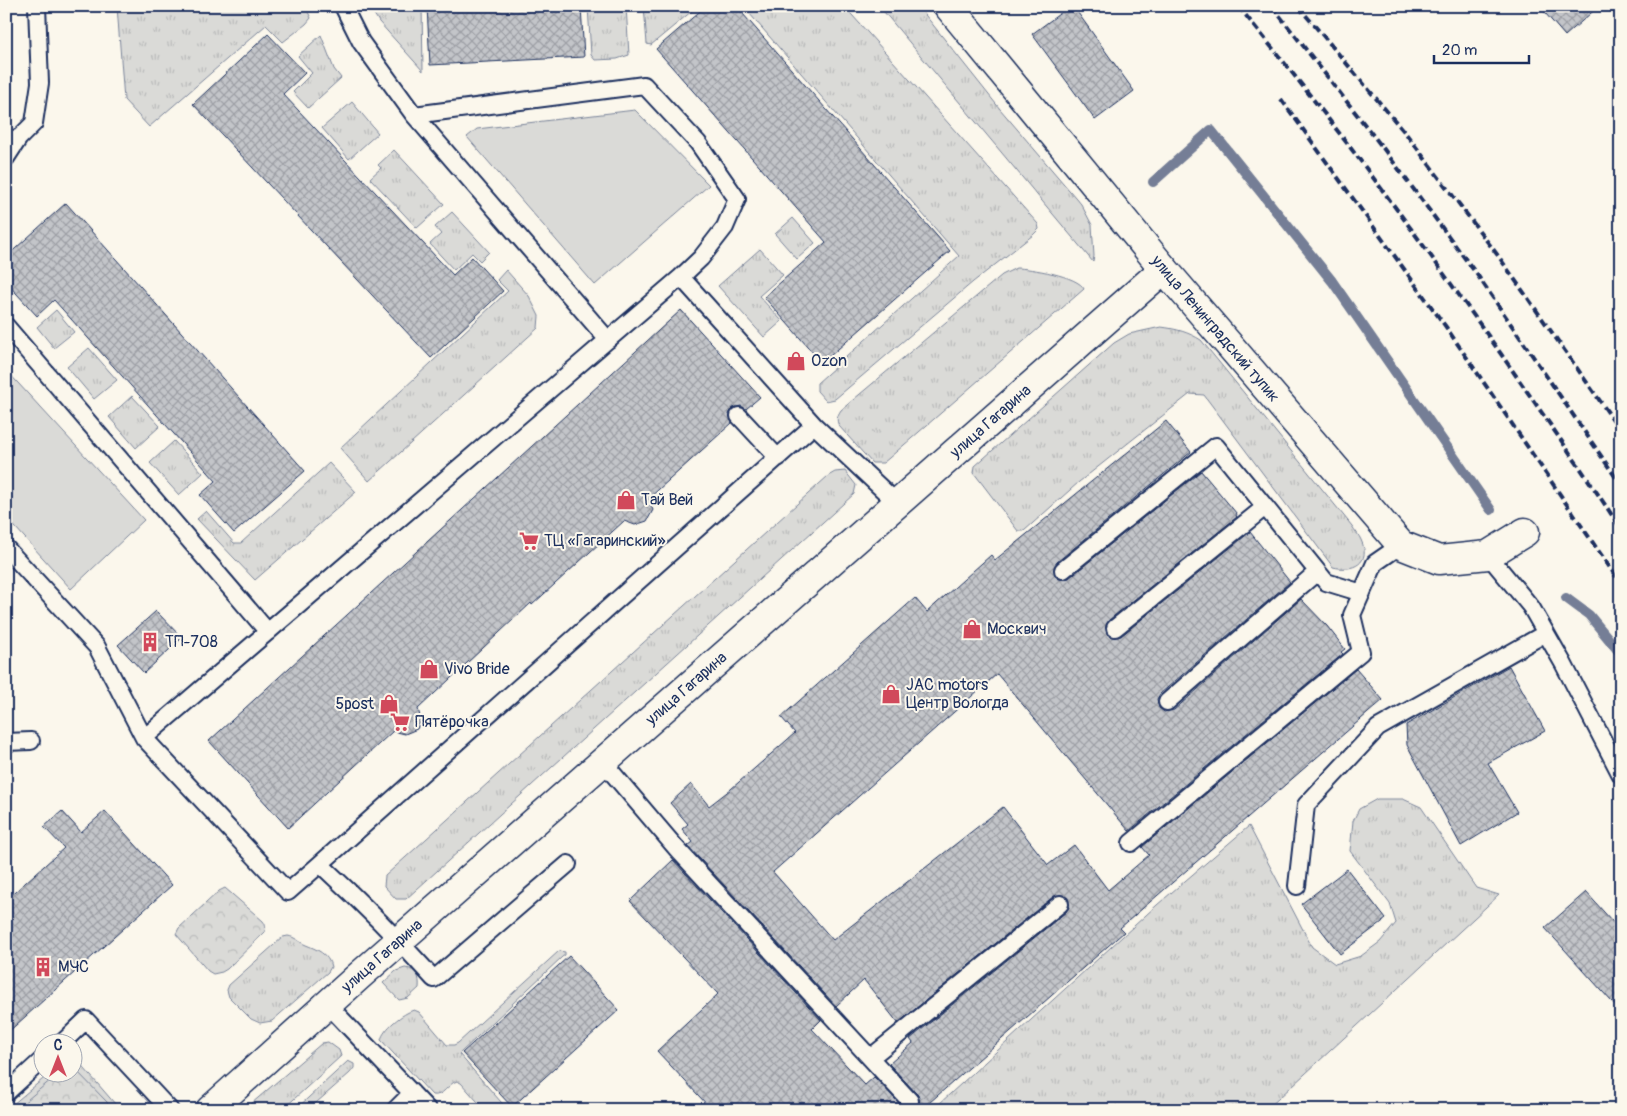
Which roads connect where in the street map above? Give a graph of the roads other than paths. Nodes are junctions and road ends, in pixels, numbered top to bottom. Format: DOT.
graph roads {
  1 [pos="37,6"];
  2 [pos="343,6"];
  3 [pos="948,6"];
  4 [pos="414,115"];
  5 [pos="13,139"];
  6 [pos="6,158"];
  7 [pos="1164,269"];
  8 [pos="681,277"];
  9 [pos="6,326"];
  10 [pos="608,340"];
  11 [pos="739,416"];
  12 [pos="814,425"];
  13 [pos="778,458"];
  14 [pos="897,503"];
  15 [pos="1265,507"];
  16 [pos="1525,532"];
  17 [pos="1401,544"];
  18 [pos="6,548"];
  19 [pos="1488,555"];
  20 [pos="1063,570"];
  21 [pos="1317,572"];
  22 [pos="1362,593"];
  23 [pos="1115,628"];
  24 [pos="268,632"];
  25 [pos="1546,633"];
  26 [pos="1167,702"];
  27 [pos="144,738"];
  28 [pos="31,741"];
  29 [pos="6,742"];
  30 [pos="603,762"];
  31 [pos="1621,775"];
  32 [pos="1131,843"];
  33 [pos="320,864"];
  34 [pos="568,864"];
  35 [pos="1297,886"];
  36 [pos="1060,904"];
  37 [pos="400,940"];
  38 [pos="328,1005"];
  39 [pos="71,1034"];
  40 [pos="870,1058"];
  41 [pos="32,1069"];
  42 [pos="6,1093"];
  43 [pos="412,1093"];
  44 [pos="910,1101"];
  45 [pos="170,1110"];
  46 [pos="210,1110"];
  47 [pos="395,1110"];
  48 [pos="428,1110"];
  1 -- 5 [label="lane"];
  2 -- 4 [label="lane"];
  3 -- 7 [label="street, улица Ленинградский тупик"];
  4 -- 8 [label="lane"];
  4 -- 10 [label="lane"];
  5 -- 6 [label="lane"];
  7 -- 14 [label="street, улица Гагарина"];
  7 -- 17 [label="street, улица Ленинградский тупик"];
  8 -- 10 [label="lane"];
  8 -- 12 [label="lane"];
  9 -- 24 [label="lane"];
  10 -- 24 [label="lane"];
  11 -- 13 [label="lane"];
  12 -- 13 [label="lane"];
  12 -- 14 [label="lane"];
  13 -- 33 [label="lane"];
  14 -- 30 [label="street, улица Гагарина"];
  15 -- 20 [label="lane"];
  15 -- 21 [label="lane"];
  15 -- 23 [label="lane"];
  16 -- 19 [label="street, улица Ленинградский тупик"];
  17 -- 19 [label="street, улица Ленинградский тупик"];
  17 -- 22 [label="lane"];
  18 -- 27 [label="lane"];
  19 -- 25 [label="lane"];
  21 -- 22 [label="lane"];
  21 -- 26 [label="lane"];
  22 -- 32 [label="lane"];
  24 -- 27 [label="lane"];
  25 -- 31 [label="lane"];
  25 -- 35 [label="lane"];
  27 -- 33 [label="lane"];
  28 -- 29 [label="lane"];
  30 -- 37 [label="street, улица Гагарина"];
  30 -- 40 [label="lane"];
  33 -- 37 [label="lane"];
  34 -- 37 [label="lane"];
  36 -- 40 [label="lane"];
  37 -- 38 [label="street, улица Гагарина"];
  38 -- 43 [label="lane"];
  38 -- 46 [label="street, улица Гагарина"];
  39 -- 45 [label="lane"];
  40 -- 44 [label="lane"];
  41 -- 42 [label="lane"];
  43 -- 47 [label="lane"];
  43 -- 48 [label="lane"];
}
